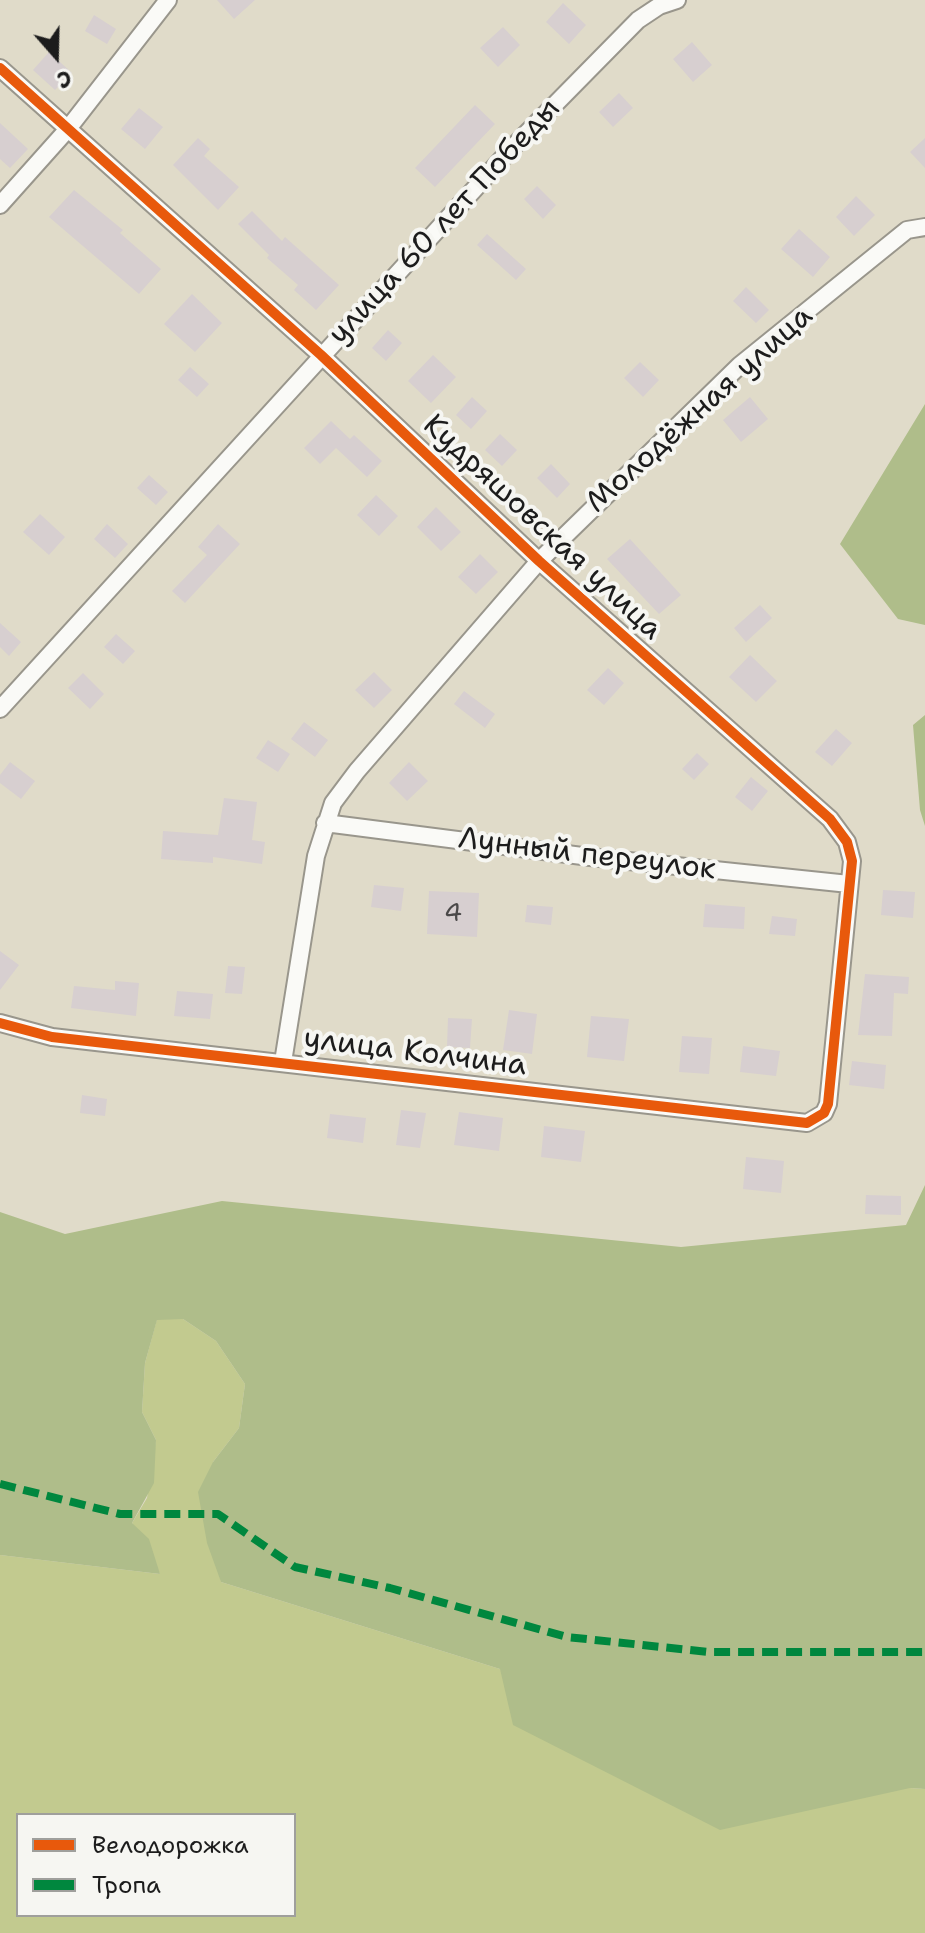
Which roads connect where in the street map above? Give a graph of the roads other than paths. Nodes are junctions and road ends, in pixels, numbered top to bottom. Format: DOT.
graph roads {
  1 [pos="168,0"];
  2 [pos="677,0"];
  3 [pos="0,68"];
  4 [pos="67,130"];
  5 [pos="0,205"];
  6 [pos="925,227"];
  7 [pos="321,355"];
  8 [pos="539,561"];
  9 [pos="0,709"];
  10 [pos="325,823"];
  11 [pos="849,884"];
  12 [pos="0,1023"];
  13 [pos="283,1062"];
  14 [pos="824,1113"];
  1 -- 4 [label="street"];
  2 -- 7 [label="street, улица 60 лет Победы"];
  3 -- 4 [label="street, Кудряшовская улица"];
  4 -- 5 [label="street"];
  4 -- 7 [label="street, Кудряшовская улица"];
  6 -- 8 [label="street, Молодёжная улица"];
  7 -- 8 [label="street, Кудряшовская улица"];
  7 -- 9 [label="street, улица 60 лет Победы"];
  8 -- 10 [label="street, Молодёжная улица"];
  8 -- 11 [label="street, Кудряшовская улица"];
  10 -- 11 [label="street, Лунный переулок"];
  10 -- 13 [label="street, Молодёжная улица"];
  11 -- 14 [label="street, Кудряшовская улица"];
  12 -- 13 [label="street, улица Колчина"];
  13 -- 14 [label="street, улица Колчина"];
}
